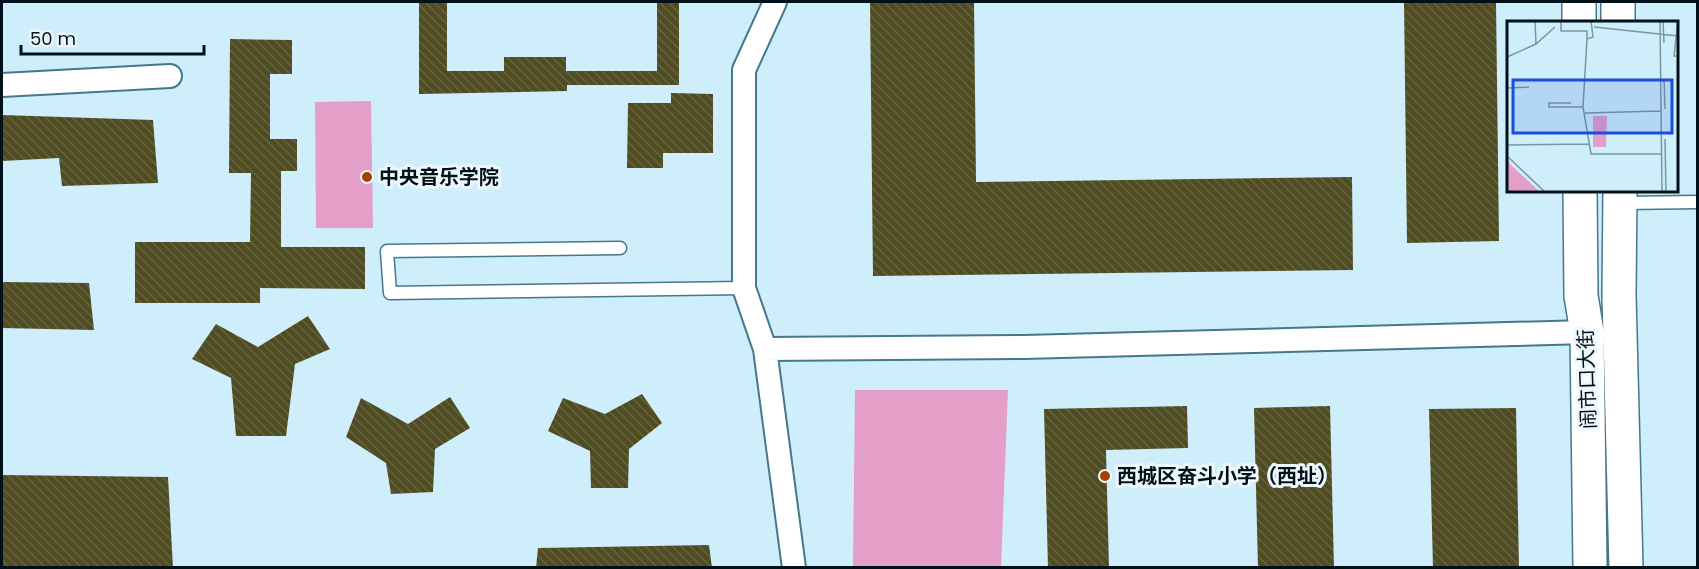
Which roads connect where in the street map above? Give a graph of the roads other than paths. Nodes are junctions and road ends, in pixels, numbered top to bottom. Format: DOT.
graph roads {
  1 [pos="775,2"];
  2 [pos="1579,2"];
  3 [pos="1618,2"];
  4 [pos="1579,21"];
  5 [pos="1618,21"];
  6 [pos="170,76"];
  7 [pos="2,85"];
  8 [pos="1580,192"];
  9 [pos="1620,197"];
  10 [pos="1698,202"];
  11 [pos="620,248"];
  12 [pos="744,288"];
  13 [pos="1587,332"];
  14 [pos="765,349"];
  15 [pos="794,567"];
  16 [pos="1590,567"];
  17 [pos="1626,567"];
  1 -- 12 [label="street"];
  2 -- 4 [label="main road"];
  3 -- 5 [label="main road"];
  6 -- 7 [label="street"];
  8 -- 13 [label="main road, 闹市口大街"];
  9 -- 10 [label="lane"];
  9 -- 17 [label="main road, 闹市口大街"];
  11 -- 12 [label="lane"];
  12 -- 14 [label="street"];
  13 -- 14 [label="street"];
  13 -- 16 [label="main road, 闹市口大街"];
  14 -- 15 [label="street"];
}
